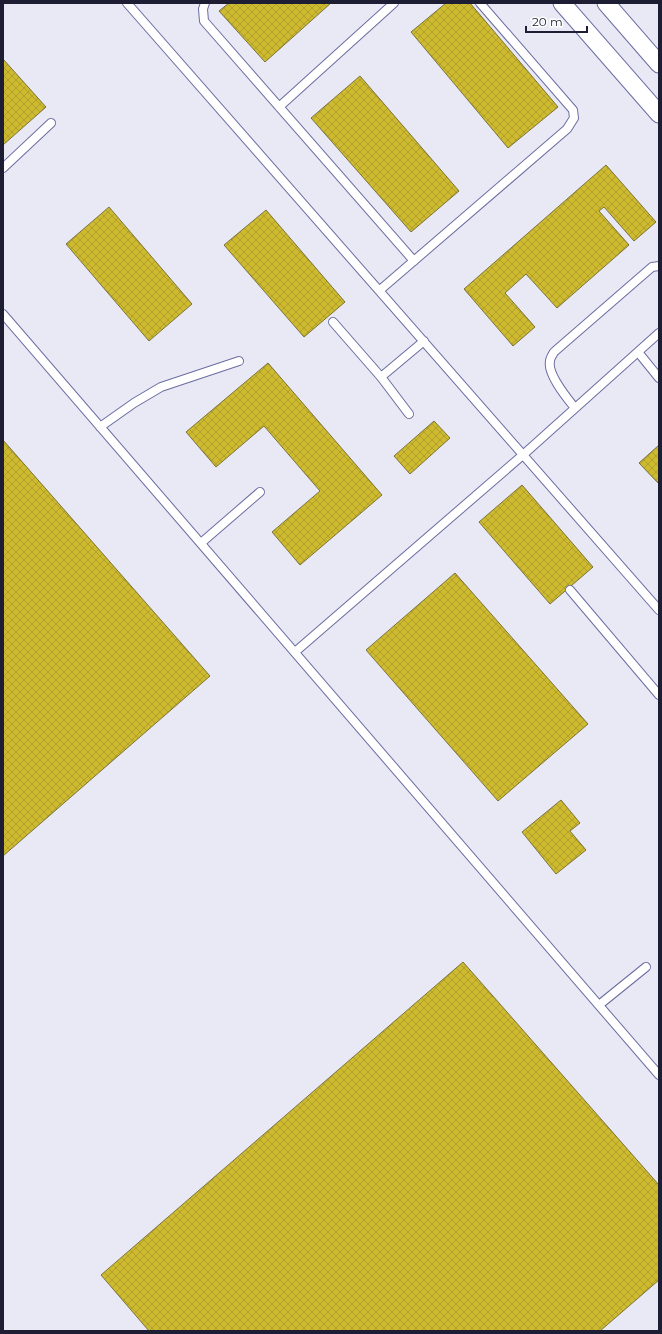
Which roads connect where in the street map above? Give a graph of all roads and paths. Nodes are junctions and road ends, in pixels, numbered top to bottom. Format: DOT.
graph roads {
  1 [pos="127,3"];
  2 [pos="205,3"];
  3 [pos="394,3"];
  4 [pos="480,3"];
  5 [pos="562,3"];
  6 [pos="606,3"];
  7 [pos="659,64"];
  8 [pos="279,107"];
  9 [pos="659,114"];
  10 [pos="51,123"];
  11 [pos="3,168"];
  12 [pos="414,261"];
  13 [pos="659,266"];
  14 [pos="380,290"];
  15 [pos="3,314"];
  16 [pos="333,322"];
  17 [pos="659,333"];
  18 [pos="424,341"];
  19 [pos="638,352"];
  20 [pos="239,360"];
  21 [pos="381,377"];
  22 [pos="659,378"];
  23 [pos="575,408"];
  24 [pos="409,414"];
  25 [pos="100,427"];
  26 [pos="524,454"];
  27 [pos="260,492"];
  28 [pos="201,543"];
  29 [pos="570,590"];
  30 [pos="659,610"];
  31 [pos="295,652"];
  32 [pos="659,694"];
  33 [pos="646,968"];
  34 [pos="599,1005"];
  35 [pos="659,1075"];
  1 -- 14 [label="lane"];
  2 -- 8 [label="lane"];
  3 -- 8 [label="lane"];
  4 -- 12 [label="lane"];
  5 -- 9 [label="street"];
  6 -- 7 [label="street"];
  8 -- 12 [label="lane"];
  10 -- 11 [label="lane"];
  12 -- 14 [label="lane"];
  13 -- 23 [label="lane"];
  14 -- 18 [label="lane"];
  15 -- 25 [label="lane"];
  16 -- 21 [label="lane"];
  17 -- 19 [label="lane"];
  18 -- 21 [label="lane"];
  18 -- 26 [label="lane"];
  19 -- 22 [label="lane"];
  19 -- 23 [label="lane"];
  20 -- 25 [label="lane"];
  21 -- 24 [label="lane"];
  23 -- 26 [label="lane"];
  25 -- 28 [label="lane"];
  26 -- 30 [label="lane"];
  26 -- 31 [label="lane"];
  27 -- 28 [label="lane"];
  28 -- 31 [label="lane"];
  29 -- 32 [label="lane"];
  31 -- 34 [label="lane"];
  33 -- 34 [label="lane"];
  34 -- 35 [label="lane"];
}
